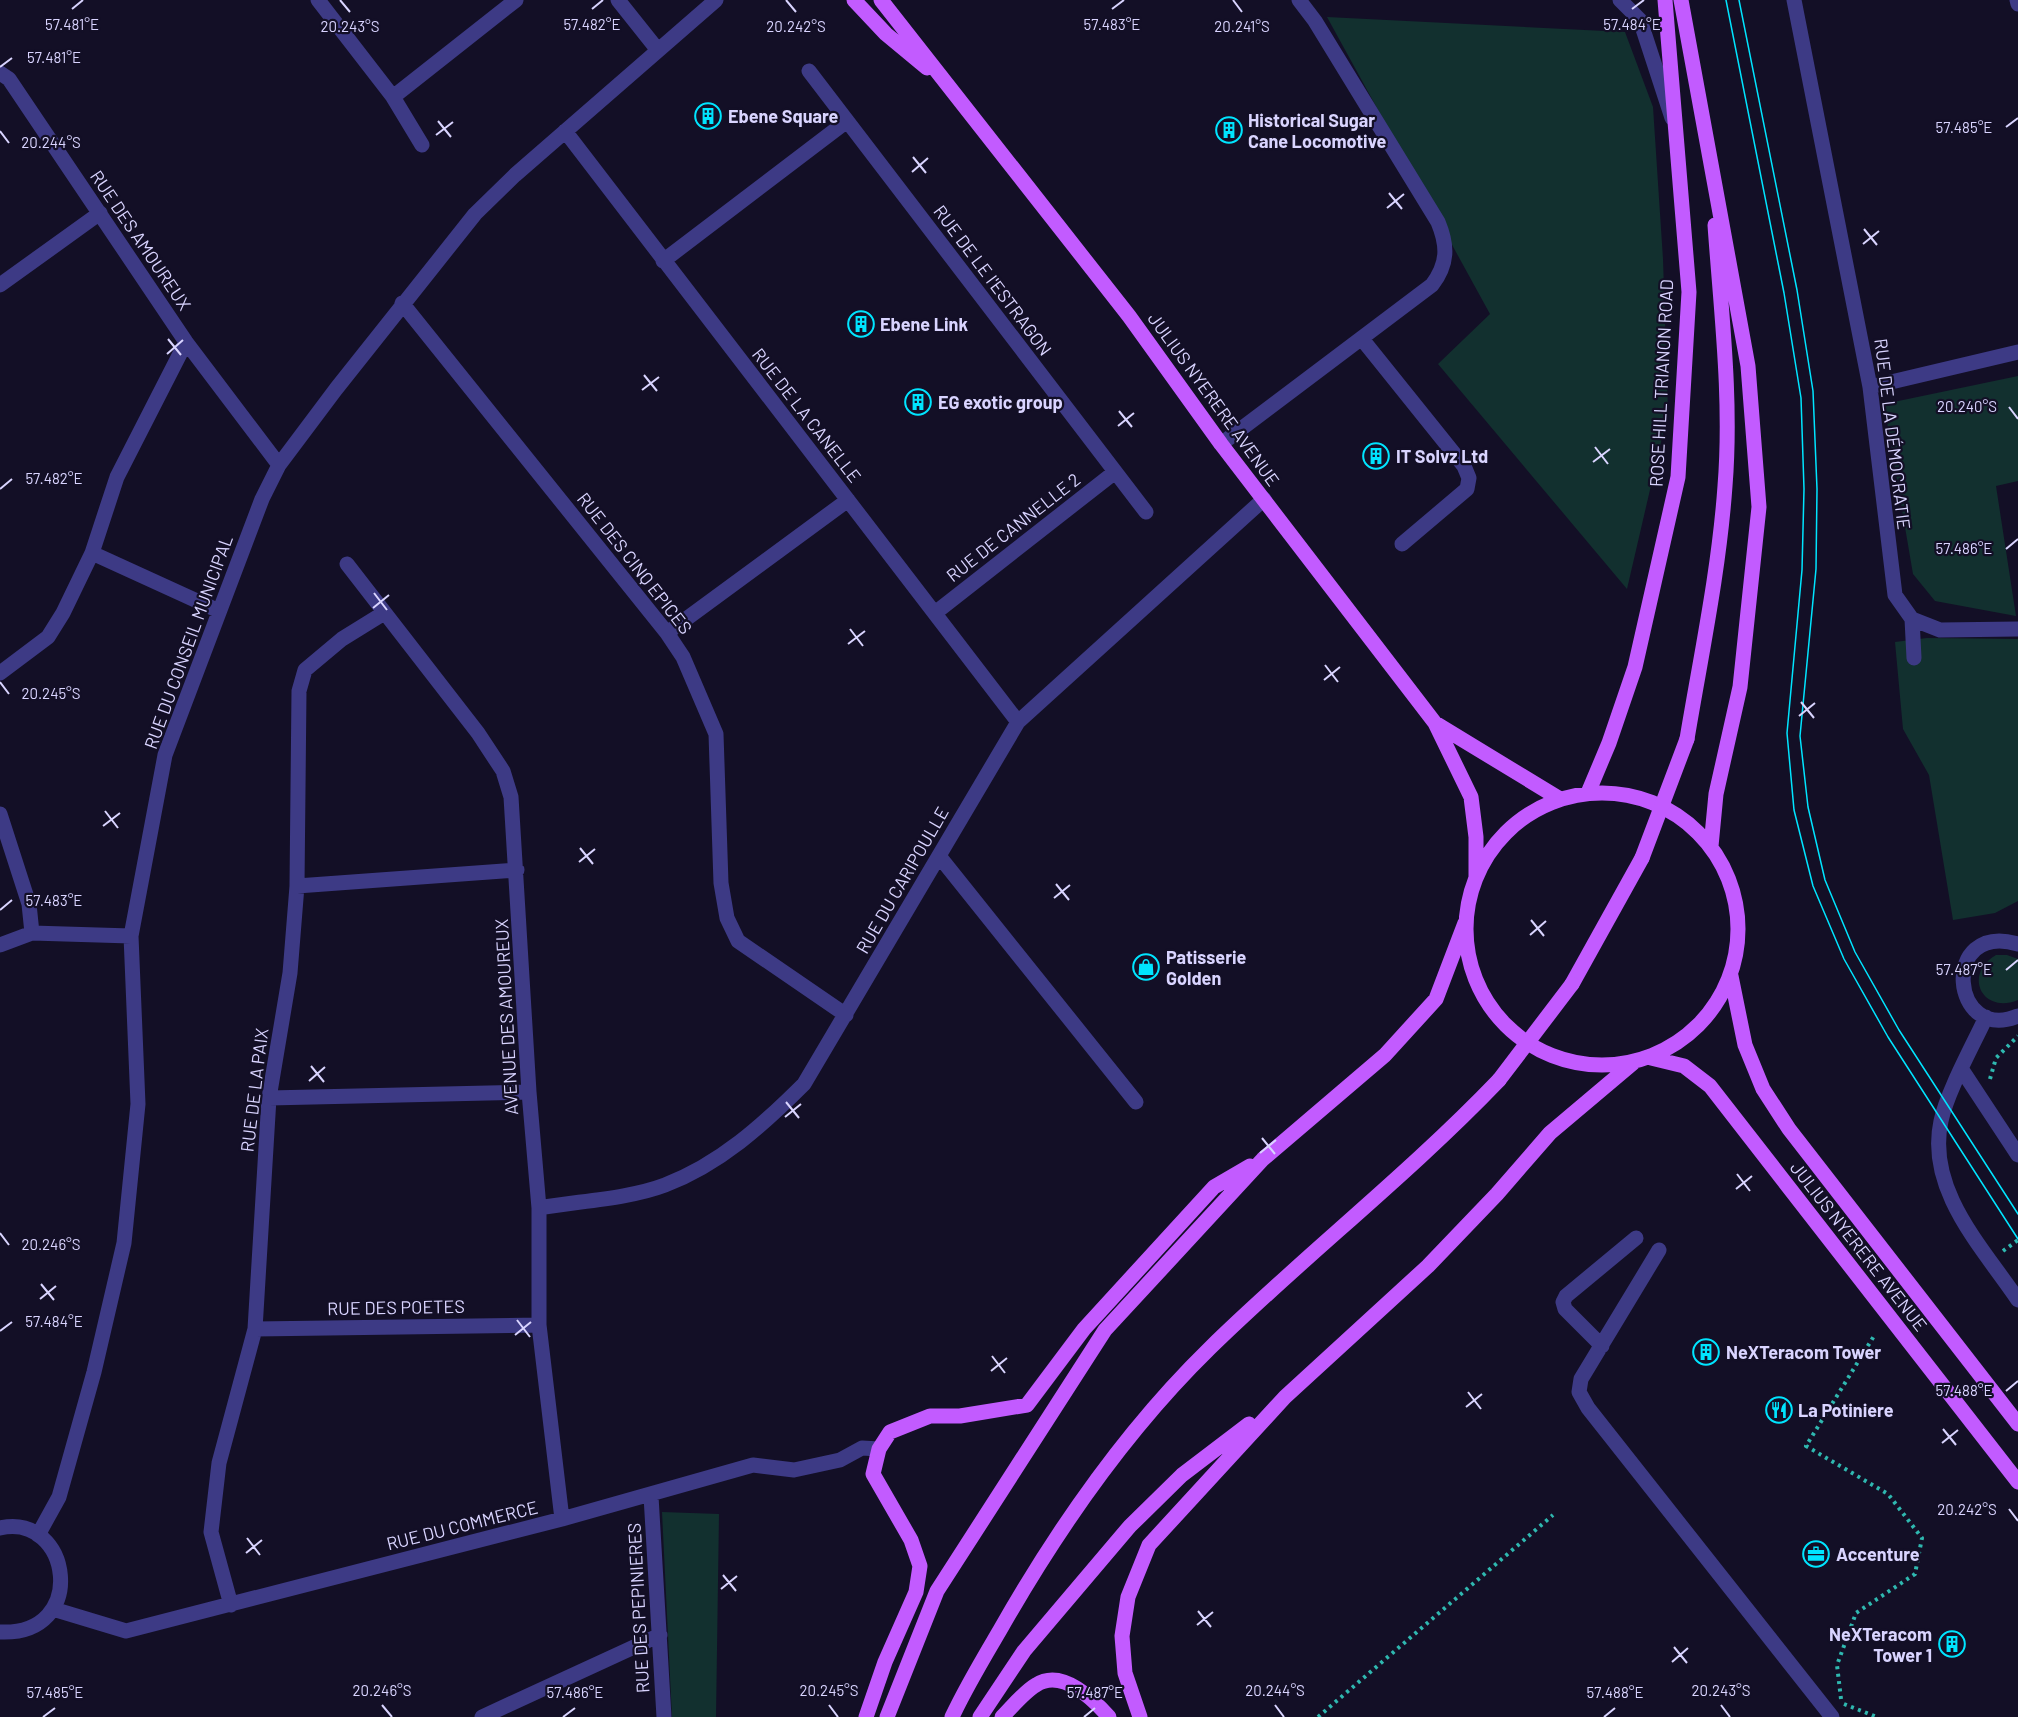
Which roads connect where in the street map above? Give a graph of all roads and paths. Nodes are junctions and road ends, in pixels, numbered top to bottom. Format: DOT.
graph roads {
  1 [pos="318,0"];
  2 [pos="516,0"];
  3 [pos="618,0"];
  4 [pos="716,0"];
  5 [pos="854,0"];
  6 [pos="881,0"];
  7 [pos="895,0"];
  8 [pos="1299,0"];
  9 [pos="1315,0"];
  10 [pos="1620,0"];
  11 [pos="1665,0"];
  12 [pos="1681,0"];
  13 [pos="1794,0"];
  14 [pos="1315,21"];
  15 [pos="657,50"];
  16 [pos="809,70"];
  17 [pos="0,73"];
  18 [pos="956,94"];
  19 [pos="393,98"];
  20 [pos="847,121"];
  21 [pos="565,131"];
  22 [pos="1677,136"];
  23 [pos="1708,138"];
  24 [pos="422,145"];
  25 [pos="100,213"];
  26 [pos="663,261"];
  27 [pos="0,285"];
  28 [pos="402,303"];
  29 [pos="1362,339"];
  30 [pos="186,342"];
  31 [pos="2018,352"];
  32 [pos="1870,387"];
  33 [pos="1221,444"];
  34 [pos="279,465"];
  35 [pos="1115,472"];
  36 [pos="848,500"];
  37 [pos="1264,500"];
  38 [pos="1146,513"];
  39 [pos="1402,544"];
  40 [pos="92,553"];
  41 [pos="346,564"];
  42 [pos="219,611"];
  43 [pos="384,613"];
  44 [pos="935,613"];
  45 [pos="1912,619"];
  46 [pos="2018,629"];
  47 [pos="668,633"];
  48 [pos="1914,658"];
  49 [pos="0,673"];
  50 [pos="1018,722"];
  51 [pos="1435,723"];
  52 [pos="1588,793"];
  53 [pos="1560,799"];
  54 [pos="0,814"];
  55 [pos="1711,846"];
  56 [pos="939,856"];
  57 [pos="517,870"];
  58 [pos="1476,877"];
  59 [pos="297,886"];
  60 [pos="1465,923"];
  61 [pos="32,933"];
  62 [pos="131,936"];
  63 [pos="2018,944"];
  64 [pos="0,945"];
  65 [pos="1731,976"];
  66 [pos="846,1015"];
  67 [pos="2018,1016"];
  68 [pos="1986,1017"];
  69 [pos="2018,1036"];
  70 [pos="1651,1058"];
  71 [pos="1633,1063"];
  72 [pos="1962,1070"];
  73 [pos="529,1092"];
  74 [pos="270,1098"];
  75 [pos="1982,1100"];
  76 [pos="1136,1102"];
  77 [pos="2018,1155"];
  78 [pos="1263,1159"];
  79 [pos="539,1208"];
  80 [pos="1636,1238"];
  81 [pos="2018,1240"];
  82 [pos="1996,1242"];
  83 [pos="1659,1250"];
  84 [pos="2002,1251"];
  85 [pos="2007,1259"];
  86 [pos="2018,1300"];
  87 [pos="539,1325"];
  88 [pos="255,1329"];
  89 [pos="1874,1336"];
  90 [pos="1602,1346"];
  91 [pos="1285,1397"];
  92 [pos="2018,1424"];
  93 [pos="879,1449"];
  94 [pos="2018,1482"];
  95 [pos="651,1496"];
  96 [pos="1553,1515"];
  97 [pos="562,1520"];
  98 [pos="0,1528"];
  99 [pos="38,1535"];
  100 [pos="231,1605"];
  101 [pos="53,1610"];
  102 [pos="0,1632"];
  103 [pos="660,1635"];
  104 [pos="482,1717"];
  105 [pos="664,1717"];
  106 [pos="866,1717"];
  107 [pos="886,1717"];
  108 [pos="952,1717"];
  109 [pos="980,1717"];
  110 [pos="1002,1717"];
  111 [pos="1109,1717"];
  112 [pos="1140,1717"];
  113 [pos="1318,1717"];
  114 [pos="1832,1717"];
  115 [pos="1877,1717"];
  1 -- 19 [label="street"];
  2 -- 19 [label="street"];
  3 -- 15 [label="street"];
  4 -- 15 [label="street, RUE DU CONSEIL MUNICIPAL"];
  5 -- 18 [label="main road"];
  6 -- 18 [label="main road, JULIUS NYERERE AVENUE"];
  7 -- 18 [label="main road, JULIUS NYERERE AVENUE"];
  8 -- 14 [label="street"];
  9 -- 14 [label="street"];
  10 -- 22 [label="street"];
  11 -- 22 [label="main road, ROSE HILL TRIANON ROAD"];
  12 -- 23 [label="main road"];
  13 -- 32 [label="street, RUE DE LA DÉMOCRATIE"];
  14 -- 29 [label="street"];
  15 -- 21 [label="street, RUE DU CONSEIL MUNICIPAL"];
  16 -- 20 [label="street, RUE DE LE I'ESTRAGON"];
  17 -- 25 [label="street, RUE DES AMOUREUX"];
  18 -- 33 [label="main road, JULIUS NYERERE AVENUE"];
  19 -- 24 [label="street"];
  20 -- 26 [label="street"];
  20 -- 35 [label="street, RUE DE LE I'ESTRAGON"];
  21 -- 26 [label="street, RUE DE LA CANELLE"];
  21 -- 28 [label="street, RUE DU CONSEIL MUNICIPAL"];
  22 -- 52 [label="main road, ROSE HILL TRIANON ROAD"];
  23 -- 55 [label="main road"];
  23 -- 108 [label="main road, bridge"];
  25 -- 27 [label="street"];
  25 -- 30 [label="street, RUE DES AMOUREUX"];
  26 -- 36 [label="street, RUE DE LA CANELLE"];
  28 -- 34 [label="street, RUE DU CONSEIL MUNICIPAL"];
  28 -- 47 [label="street, RUE DES CINQ EPICES"];
  29 -- 33 [label="street"];
  29 -- 39 [label="street"];
  30 -- 34 [label="street"];
  30 -- 40 [label="street"];
  31 -- 32 [label="street"];
  32 -- 45 [label="street, RUE DE LA DÉMOCRATIE"];
  33 -- 37 [label="main road, JULIUS NYERERE AVENUE"];
  34 -- 42 [label="street, RUE DU CONSEIL MUNICIPAL"];
  35 -- 38 [label="street, RUE DE LE I'ESTRAGON"];
  35 -- 44 [label="street, RUE DE CANNELLE 2"];
  36 -- 44 [label="street, RUE DE LA CANELLE"];
  36 -- 47 [label="street"];
  37 -- 50 [label="street, RUE DU CARIPOULLE"];
  37 -- 51 [label="main road, JULIUS NYERERE AVENUE"];
  40 -- 42 [label="street"];
  40 -- 49 [label="street"];
  41 -- 43 [label="street, AVENUE DES AMOUREUX"];
  42 -- 62 [label="street, RUE DU CONSEIL MUNICIPAL"];
  43 -- 57 [label="street, AVENUE DES AMOUREUX"];
  43 -- 59 [label="street, RUE DE LA PAIX"];
  44 -- 50 [label="street, RUE DE LA CANELLE"];
  45 -- 46 [label="street"];
  45 -- 48 [label="street"];
  47 -- 66 [label="street, RUE DES CINQ EPICES"];
  50 -- 56 [label="street, RUE DU CARIPOULLE"];
  51 -- 53 [label="main road, JULIUS NYERERE AVENUE"];
  51 -- 58 [label="main road, JULIUS NYERERE AVENUE"];
  52 -- 53 [label="main road, JULIUS NYERERE AVENUE"];
  52 -- 55 [label="main road, JULIUS NYERERE AVENUE"];
  53 -- 58 [label="main road, JULIUS NYERERE AVENUE"];
  54 -- 61 [label="street"];
  55 -- 65 [label="main road, JULIUS NYERERE AVENUE"];
  56 -- 66 [label="street, RUE DU CARIPOULLE"];
  56 -- 76 [label="street"];
  57 -- 59 [label="street"];
  57 -- 73 [label="street, AVENUE DES AMOUREUX"];
  58 -- 60 [label="main road, JULIUS NYERERE AVENUE"];
  59 -- 74 [label="street, RUE DE LA PAIX"];
  60 -- 71 [label="main road, JULIUS NYERERE AVENUE"];
  60 -- 78 [label="main road"];
  61 -- 62 [label="street"];
  61 -- 64 [label="street"];
  62 -- 99 [label="street, RUE DU CONSEIL MUNICIPAL"];
  63 -- 68 [label="street"];
  65 -- 70 [label="main road, JULIUS NYERERE AVENUE"];
  65 -- 92 [label="main road, JULIUS NYERERE AVENUE"];
  66 -- 79 [label="street, RUE DU CARIPOULLE"];
  67 -- 68 [label="street"];
  68 -- 72 [label="street"];
  69 -- 75 [label="path"];
  70 -- 71 [label="main road, JULIUS NYERERE AVENUE"];
  70 -- 94 [label="main road, JULIUS NYERERE AVENUE"];
  71 -- 91 [label="main road"];
  72 -- 75 [label="street"];
  72 -- 86 [label="street"];
  73 -- 74 [label="street"];
  73 -- 79 [label="street, AVENUE DES AMOUREUX"];
  74 -- 88 [label="street, RUE DE LA PAIX"];
  75 -- 77 [label="street"];
  78 -- 93 [label="main road"];
  78 -- 107 [label="main road"];
  79 -- 87 [label="street, AVENUE DES AMOUREUX"];
  80 -- 90 [label="street"];
  81 -- 84 [label="path"];
  82 -- 84 [label="path"];
  83 -- 90 [label="street"];
  84 -- 85 [label="path"];
  87 -- 88 [label="street, RUE DES POETES"];
  87 -- 97 [label="street, AVENUE DES AMOUREUX"];
  88 -- 100 [label="street, RUE DE LA PAIX"];
  89 -- 115 [label="path"];
  90 -- 114 [label="street"];
  91 -- 109 [label="main road"];
  91 -- 112 [label="main road"];
  93 -- 95 [label="street, RUE DU COMMERCE"];
  93 -- 106 [label="main road"];
  95 -- 97 [label="street, RUE DU COMMERCE"];
  95 -- 103 [label="street, RUE DES PEPINIERES"];
  96 -- 113 [label="path"];
  97 -- 100 [label="street, RUE DU COMMERCE"];
  98 -- 99 [label="street"];
  99 -- 101 [label="street"];
  100 -- 101 [label="street, RUE DU COMMERCE"];
  101 -- 102 [label="street"];
  103 -- 104 [label="street"];
  103 -- 105 [label="street, RUE DES PEPINIERES"];
  110 -- 111 [label="main road"];
}
